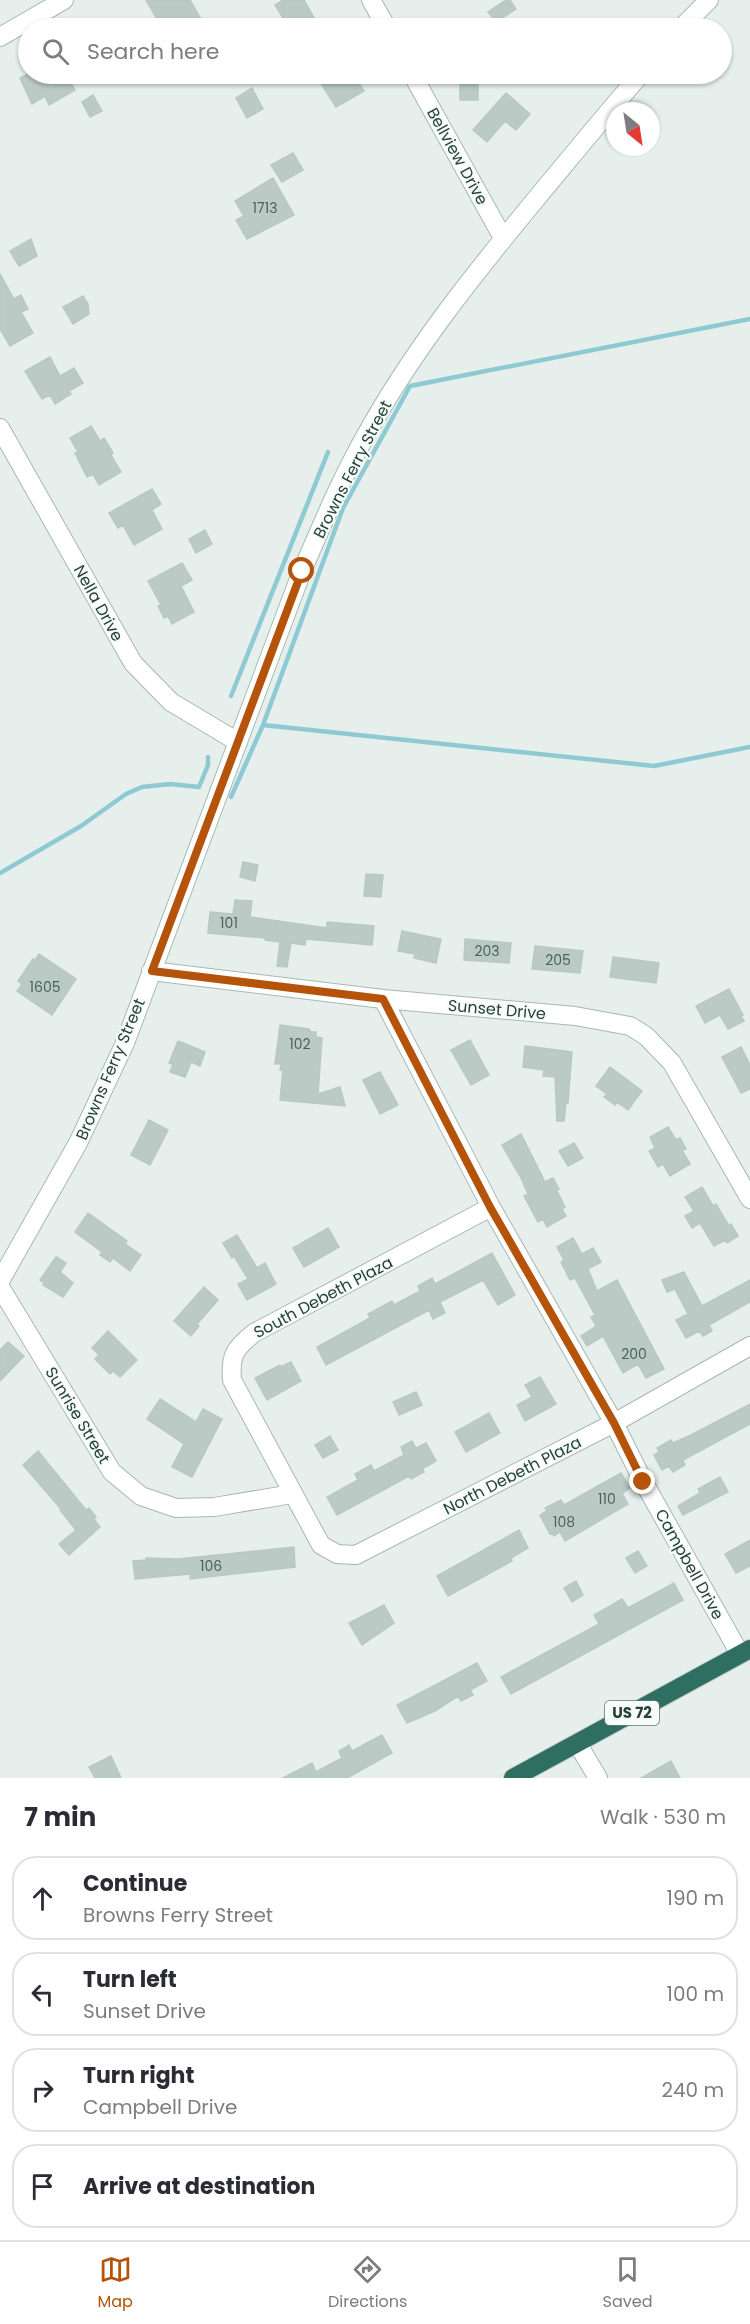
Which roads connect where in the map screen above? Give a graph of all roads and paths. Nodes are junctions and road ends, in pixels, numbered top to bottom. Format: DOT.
graph roads {
  1 [pos="64,0"];
  2 [pos="371,0"];
  3 [pos="709,0"];
  4 [pos="33,18"];
  5 [pos="381,18"];
  6 [pos="691,18"];
  7 [pos="18,27"];
  8 [pos="0,37"];
  9 [pos="418,84"];
  10 [pos="633,84"];
  11 [pos="503,238"];
  12 [pos="0,428"];
  13 [pos="238,742"];
  14 [pos="152,971"];
  15 [pos="383,999"];
  16 [pos="750,1199"];
  17 [pos="490,1207"];
  18 [pos="0,1281"];
  19 [pos="0,1287"];
  20 [pos="750,1346"];
  21 [pos="614,1423"];
  22 [pos="292,1494"];
  23 [pos="745,1652"];
  24 [pos="578,1743"];
  25 [pos="513,1778"];
  26 [pos="598,1778"];
  1 -- 4 [label="street"];
  2 -- 5 [label="street"];
  3 -- 6 [label="street"];
  7 -- 8 [label="street"];
  9 -- 11 [label="street, Bellview Drive"];
  10 -- 11 [label="street, Browns Ferry Street"];
  11 -- 13 [label="street, Browns Ferry Street"];
  12 -- 13 [label="street, Nella Drive"];
  13 -- 14 [label="street, Browns Ferry Street"];
  14 -- 15 [label="street, Sunset Drive"];
  14 -- 18 [label="street, Browns Ferry Street"];
  15 -- 16 [label="street, Sunset Drive"];
  15 -- 17 [label="street, Campbell Drive"];
  17 -- 21 [label="street, Campbell Drive"];
  17 -- 22 [label="street, South Debeth Plaza"];
  19 -- 22 [label="street, Sunrise Street"];
  20 -- 21 [label="street, North Debeth Plaza"];
  21 -- 22 [label="street, North Debeth Plaza"];
  21 -- 23 [label="street, Campbell Drive"];
  23 -- 24 [label="highway, US 72"];
  24 -- 25 [label="highway, US 72"];
  24 -- 26 [label="street"];
}
